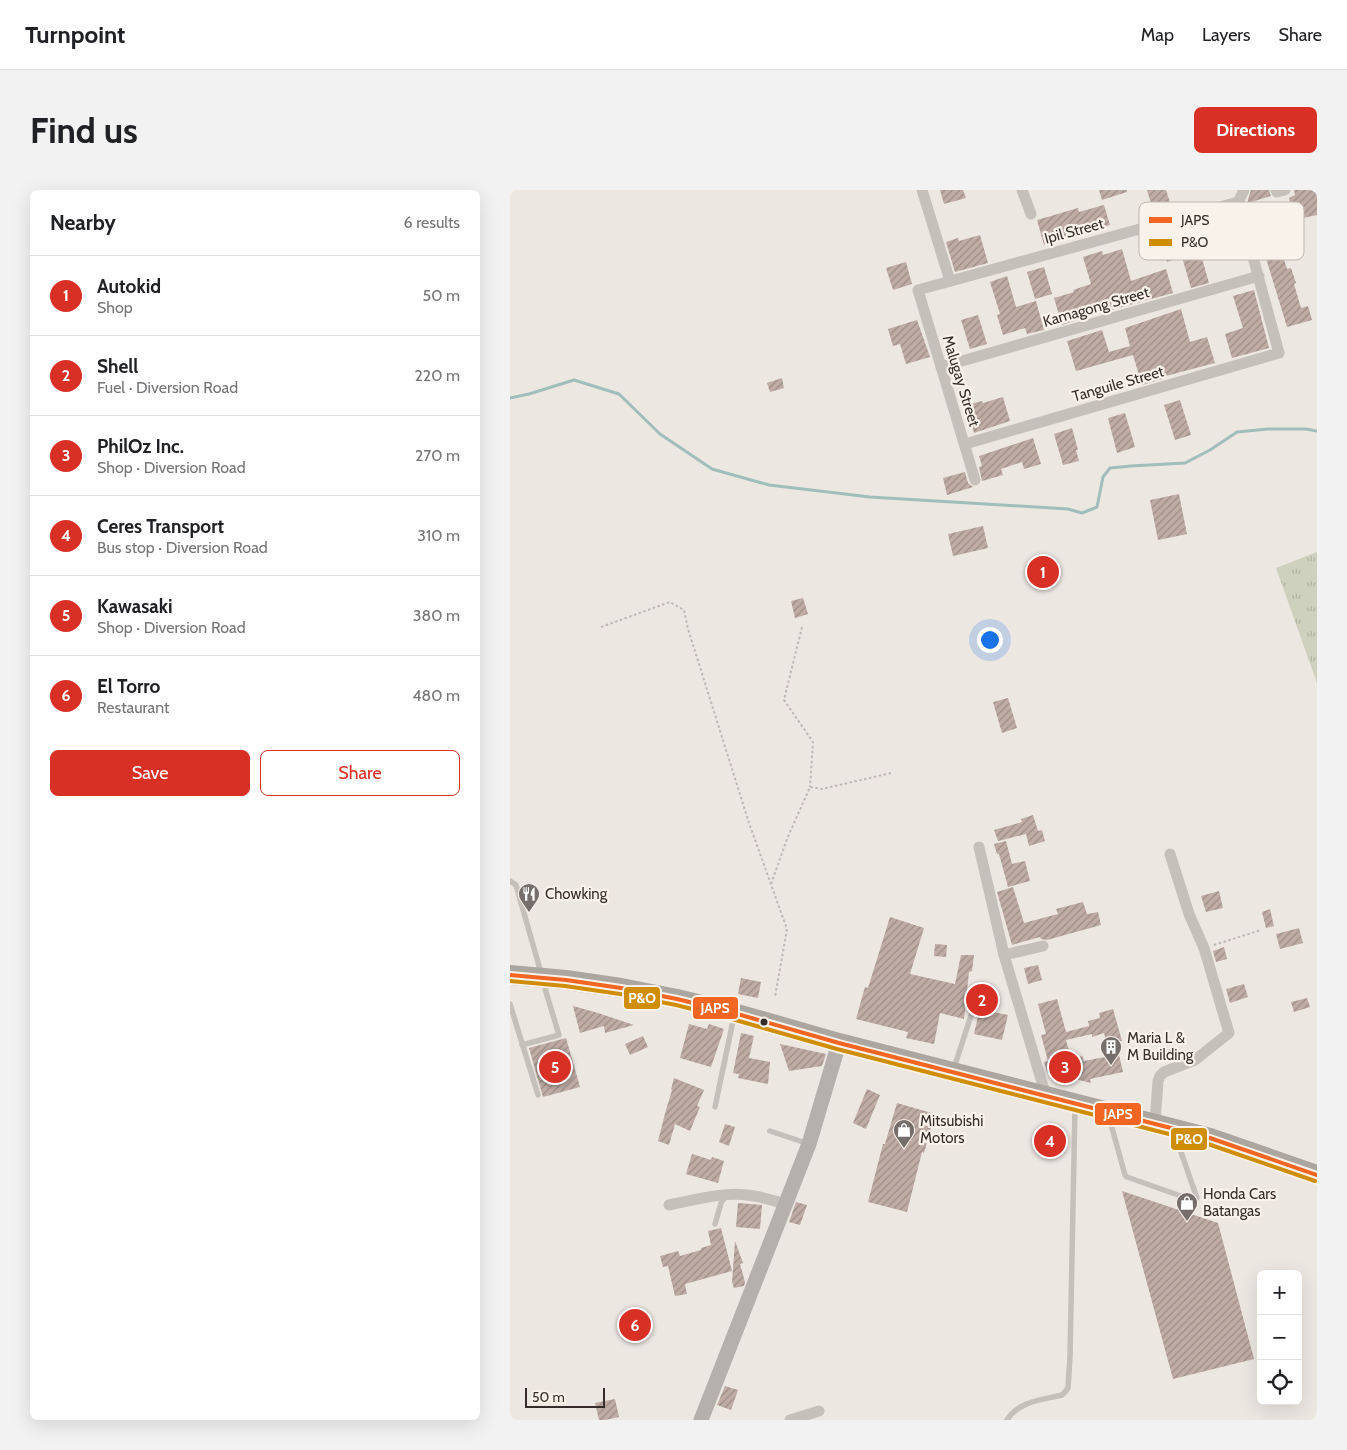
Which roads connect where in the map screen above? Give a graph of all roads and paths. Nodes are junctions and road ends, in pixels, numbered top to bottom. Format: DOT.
graph roads {
  1 [pos="922,190"];
  2 [pos="1023,190"];
  3 [pos="1244,190"];
  4 [pos="1276,190"];
  5 [pos="1285,190"];
  6 [pos="1238,202"];
  7 [pos="1031,214"];
  8 [pos="1139,229"];
  9 [pos="1254,260"];
  10 [pos="1259,276"];
  11 [pos="950,281"];
  12 [pos="918,290"];
  13 [pos="942,368"];
  14 [pos="965,444"];
  15 [pos="975,480"];
  16 [pos="602,627"];
  17 [pos="802,627"];
  18 [pos="891,773"];
  19 [pos="810,787"];
  20 [pos="979,847"];
  21 [pos="1170,854"];
  22 [pos="510,881"];
  23 [pos="771,884"];
  24 [pos="1261,930"];
  25 [pos="1043,946"];
  26 [pos="1204,948"];
  27 [pos="1004,955"];
  28 [pos="510,975"];
  29 [pos="542,979"];
  30 [pos="978,994"];
  31 [pos="775,997"];
  32 [pos="510,1004"];
  33 [pos="734,1014"];
  34 [pos="839,1043"];
  35 [pos="522,1044"];
  36 [pos="953,1073"];
  37 [pos="538,1096"];
  38 [pos="1046,1096"];
  39 [pos="1075,1102"];
  40 [pos="715,1107"];
  41 [pos="1107,1111"];
  42 [pos="1164,1125"];
  43 [pos="770,1130"];
  44 [pos="809,1144"];
  45 [pos="1317,1175"];
  46 [pos="726,1196"];
  47 [pos="786,1204"];
  48 [pos="669,1205"];
  49 [pos="714,1224"];
  50 [pos="819,1411"];
  51 [pos="701,1420"];
  52 [pos="790,1420"];
  53 [pos="1007,1420"];
  1 -- 11 [label="street"];
  2 -- 7 [label="street"];
  3 -- 6 [label="street"];
  4 -- 5 [label="street"];
  8 -- 11 [label="street, Ipil Street"];
  9 -- 10 [label="street"];
  10 -- 13 [label="street, Kamagong Street"];
  10 -- 14 [label="street, Tanguile Street"];
  11 -- 12 [label="street, Ipil Street"];
  12 -- 13 [label="street, Malugay Street"];
  13 -- 14 [label="street, Malugay Street"];
  14 -- 15 [label="street, Malugay Street"];
  16 -- 23 [label="path"];
  17 -- 19 [label="path"];
  18 -- 19 [label="path"];
  19 -- 23 [label="path"];
  20 -- 27 [label="street"];
  21 -- 26 [label="street"];
  22 -- 29 [label="lane"];
  23 -- 31 [label="path"];
  24 -- 26 [label="path"];
  25 -- 27 [label="street"];
  26 -- 42 [label="street"];
  27 -- 38 [label="street"];
  28 -- 29 [label="highway"];
  29 -- 33 [label="highway"];
  29 -- 35 [label="lane"];
  30 -- 36 [label="lane"];
  32 -- 35 [label="lane"];
  33 -- 34 [label="highway"];
  33 -- 40 [label="lane"];
  34 -- 36 [label="highway"];
  34 -- 44 [label="street"];
  35 -- 37 [label="lane"];
  36 -- 38 [label="highway"];
  38 -- 39 [label="highway"];
  39 -- 41 [label="highway"];
  39 -- 53 [label="lane"];
  41 -- 42 [label="highway"];
  41 -- 42 [label="lane"];
  42 -- 45 [label="highway"];
  43 -- 44 [label="lane"];
  44 -- 47 [label="street"];
  46 -- 47 [label="street"];
  46 -- 48 [label="street"];
  46 -- 49 [label="lane"];
  47 -- 51 [label="street"];
  50 -- 52 [label="street"];
}
